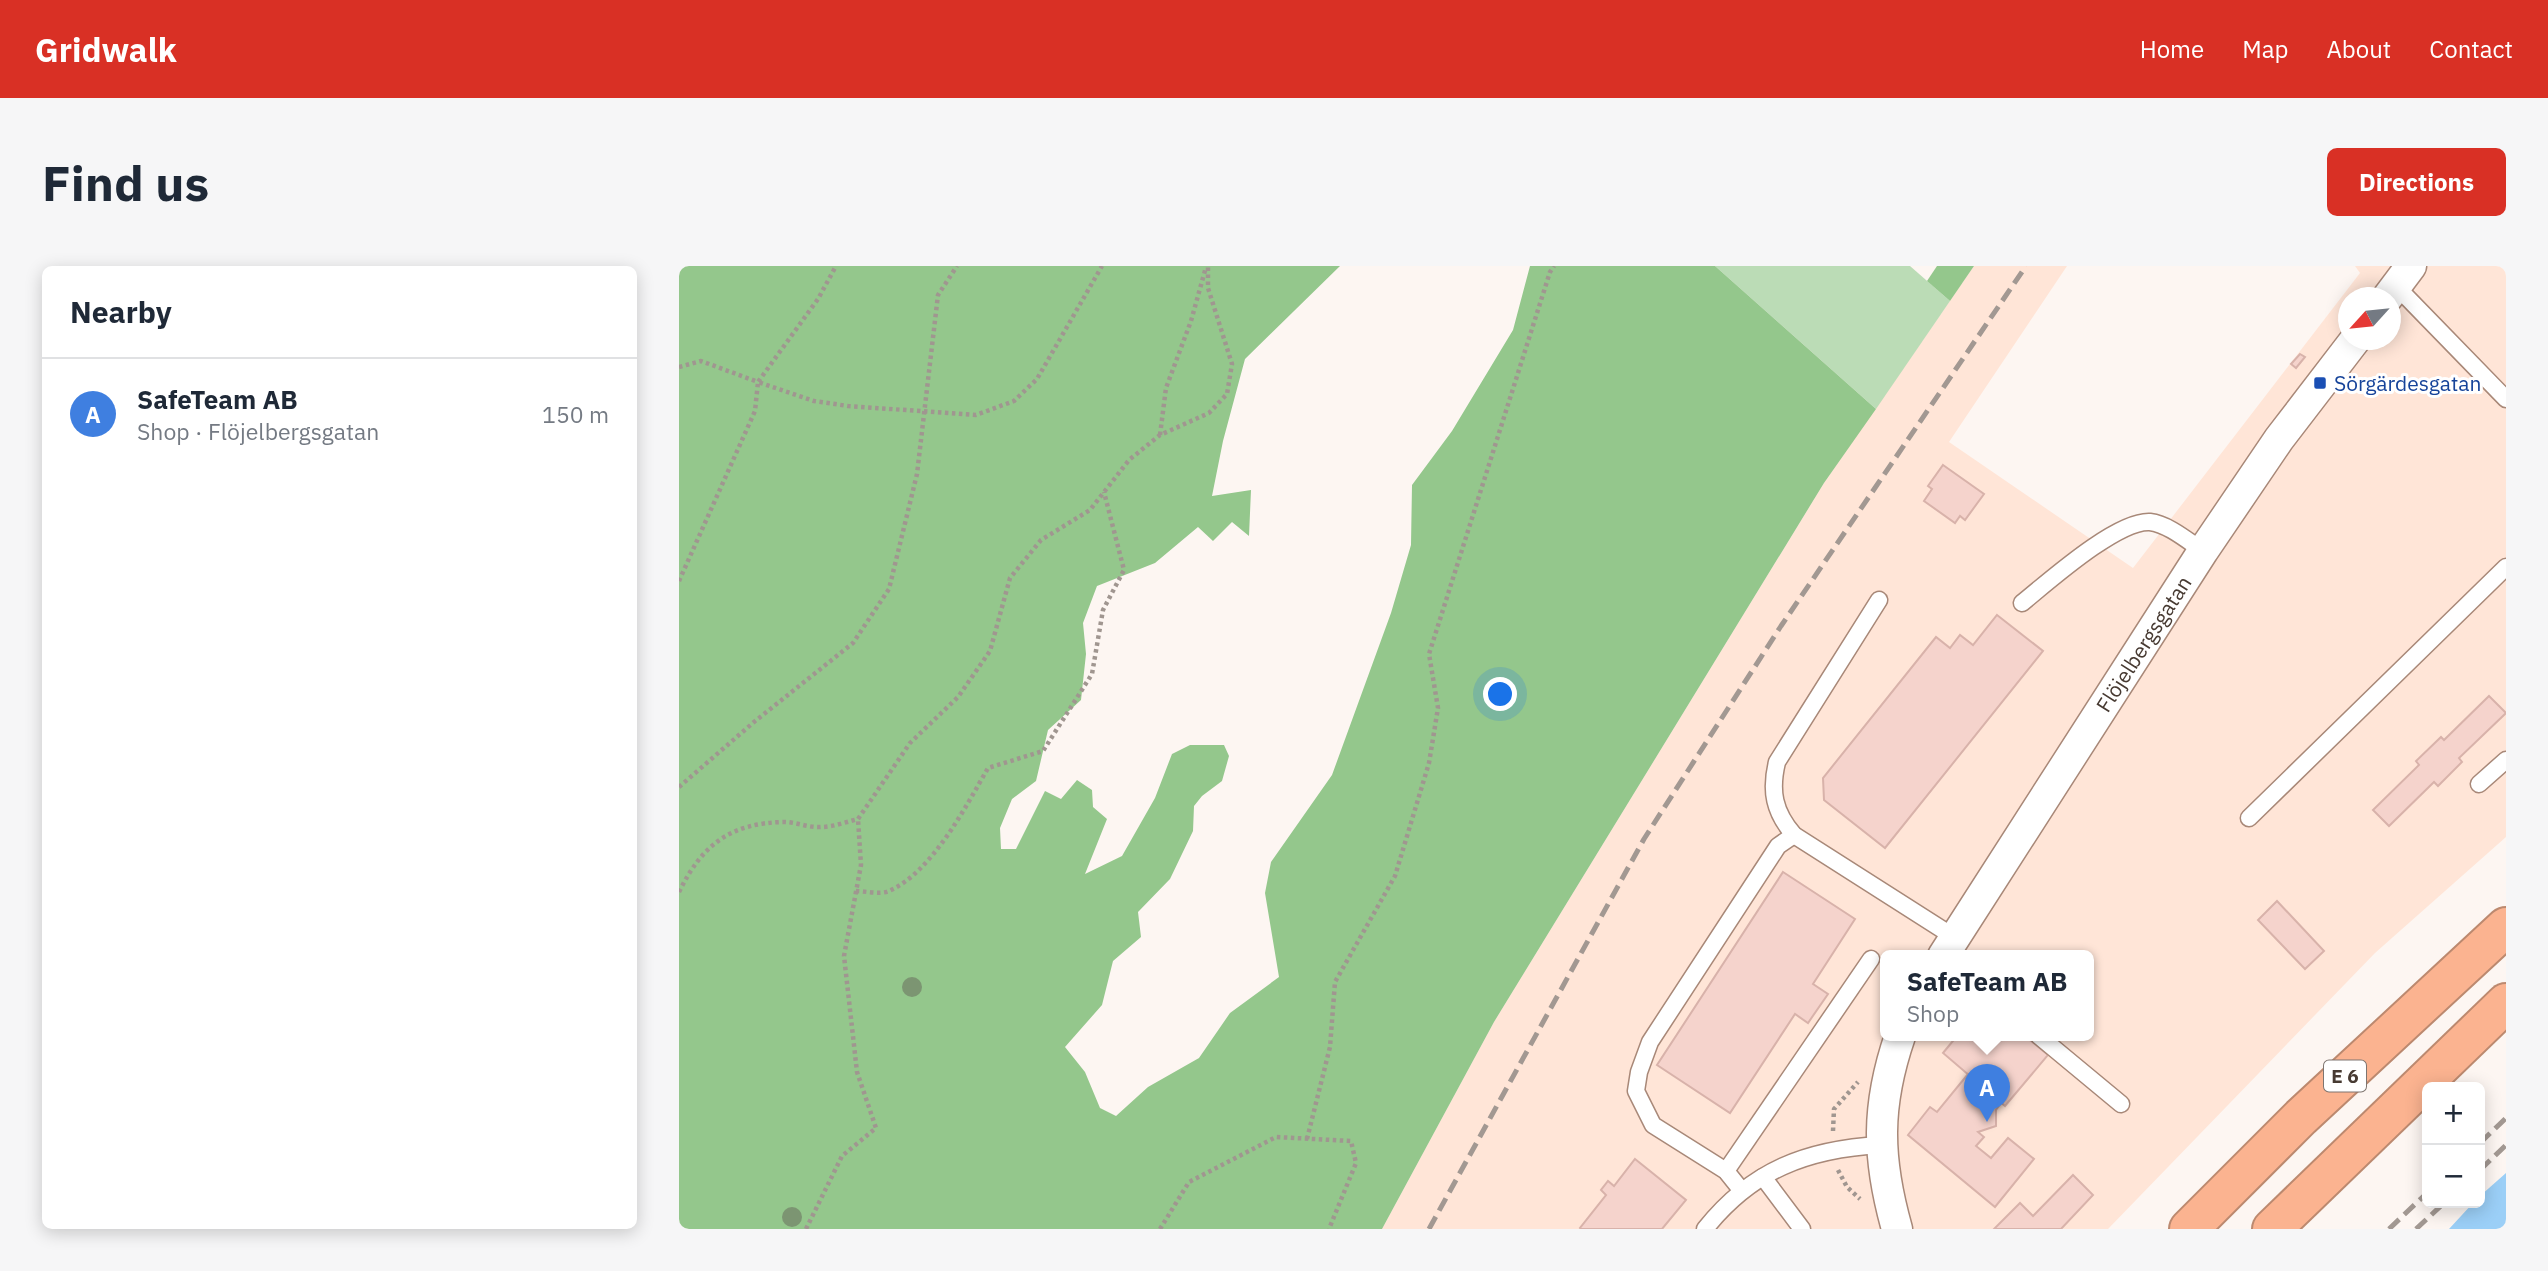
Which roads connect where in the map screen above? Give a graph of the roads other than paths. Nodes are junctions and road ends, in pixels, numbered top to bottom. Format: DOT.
graph roads {
  1 [pos="2398,283"];
  2 [pos="2347,350"];
  3 [pos="2506,399"];
  4 [pos="2203,551"];
  5 [pos="2505,570"];
  6 [pos="1879,600"];
  7 [pos="2022,603"];
  8 [pos="2506,760"];
  9 [pos="2479,784"];
  10 [pos="2249,818"];
  11 [pos="1794,835"];
  12 [pos="2506,927"];
  13 [pos="1948,950"];
  14 [pos="1871,959"];
  15 [pos="2506,1003"];
  16 [pos="1899,1041"];
  17 [pos="2045,1041"];
  18 [pos="2121,1104"];
  19 [pos="1881,1145"];
  20 [pos="1726,1171"];
  21 [pos="1763,1177"];
  22 [pos="1742,1191"];
  23 [pos="1705,1229"];
  24 [pos="1803,1229"];
  25 [pos="1897,1229"];
  26 [pos="2189,1229"];
  27 [pos="2272,1229"];
  1 -- 3 [label="lane"];
  2 -- 4 [label="street, Flöjelbergsgatan"];
  4 -- 7 [label="lane"];
  4 -- 13 [label="street, Flöjelbergsgatan"];
  5 -- 10 [label="lane"];
  6 -- 11 [label="lane"];
  8 -- 9 [label="lane"];
  11 -- 13 [label="lane"];
  11 -- 20 [label="lane"];
  12 -- 26 [label="highway, E 6"];
  14 -- 20 [label="lane"];
  15 -- 27 [label="highway"];
  16 -- 19 [label="street"];
  17 -- 18 [label="lane"];
  19 -- 21 [label="lane"];
  19 -- 25 [label="street"];
  20 -- 22 [label="lane"];
  21 -- 22 [label="lane"];
  21 -- 24 [label="lane"];
  22 -- 23 [label="lane"];
}
